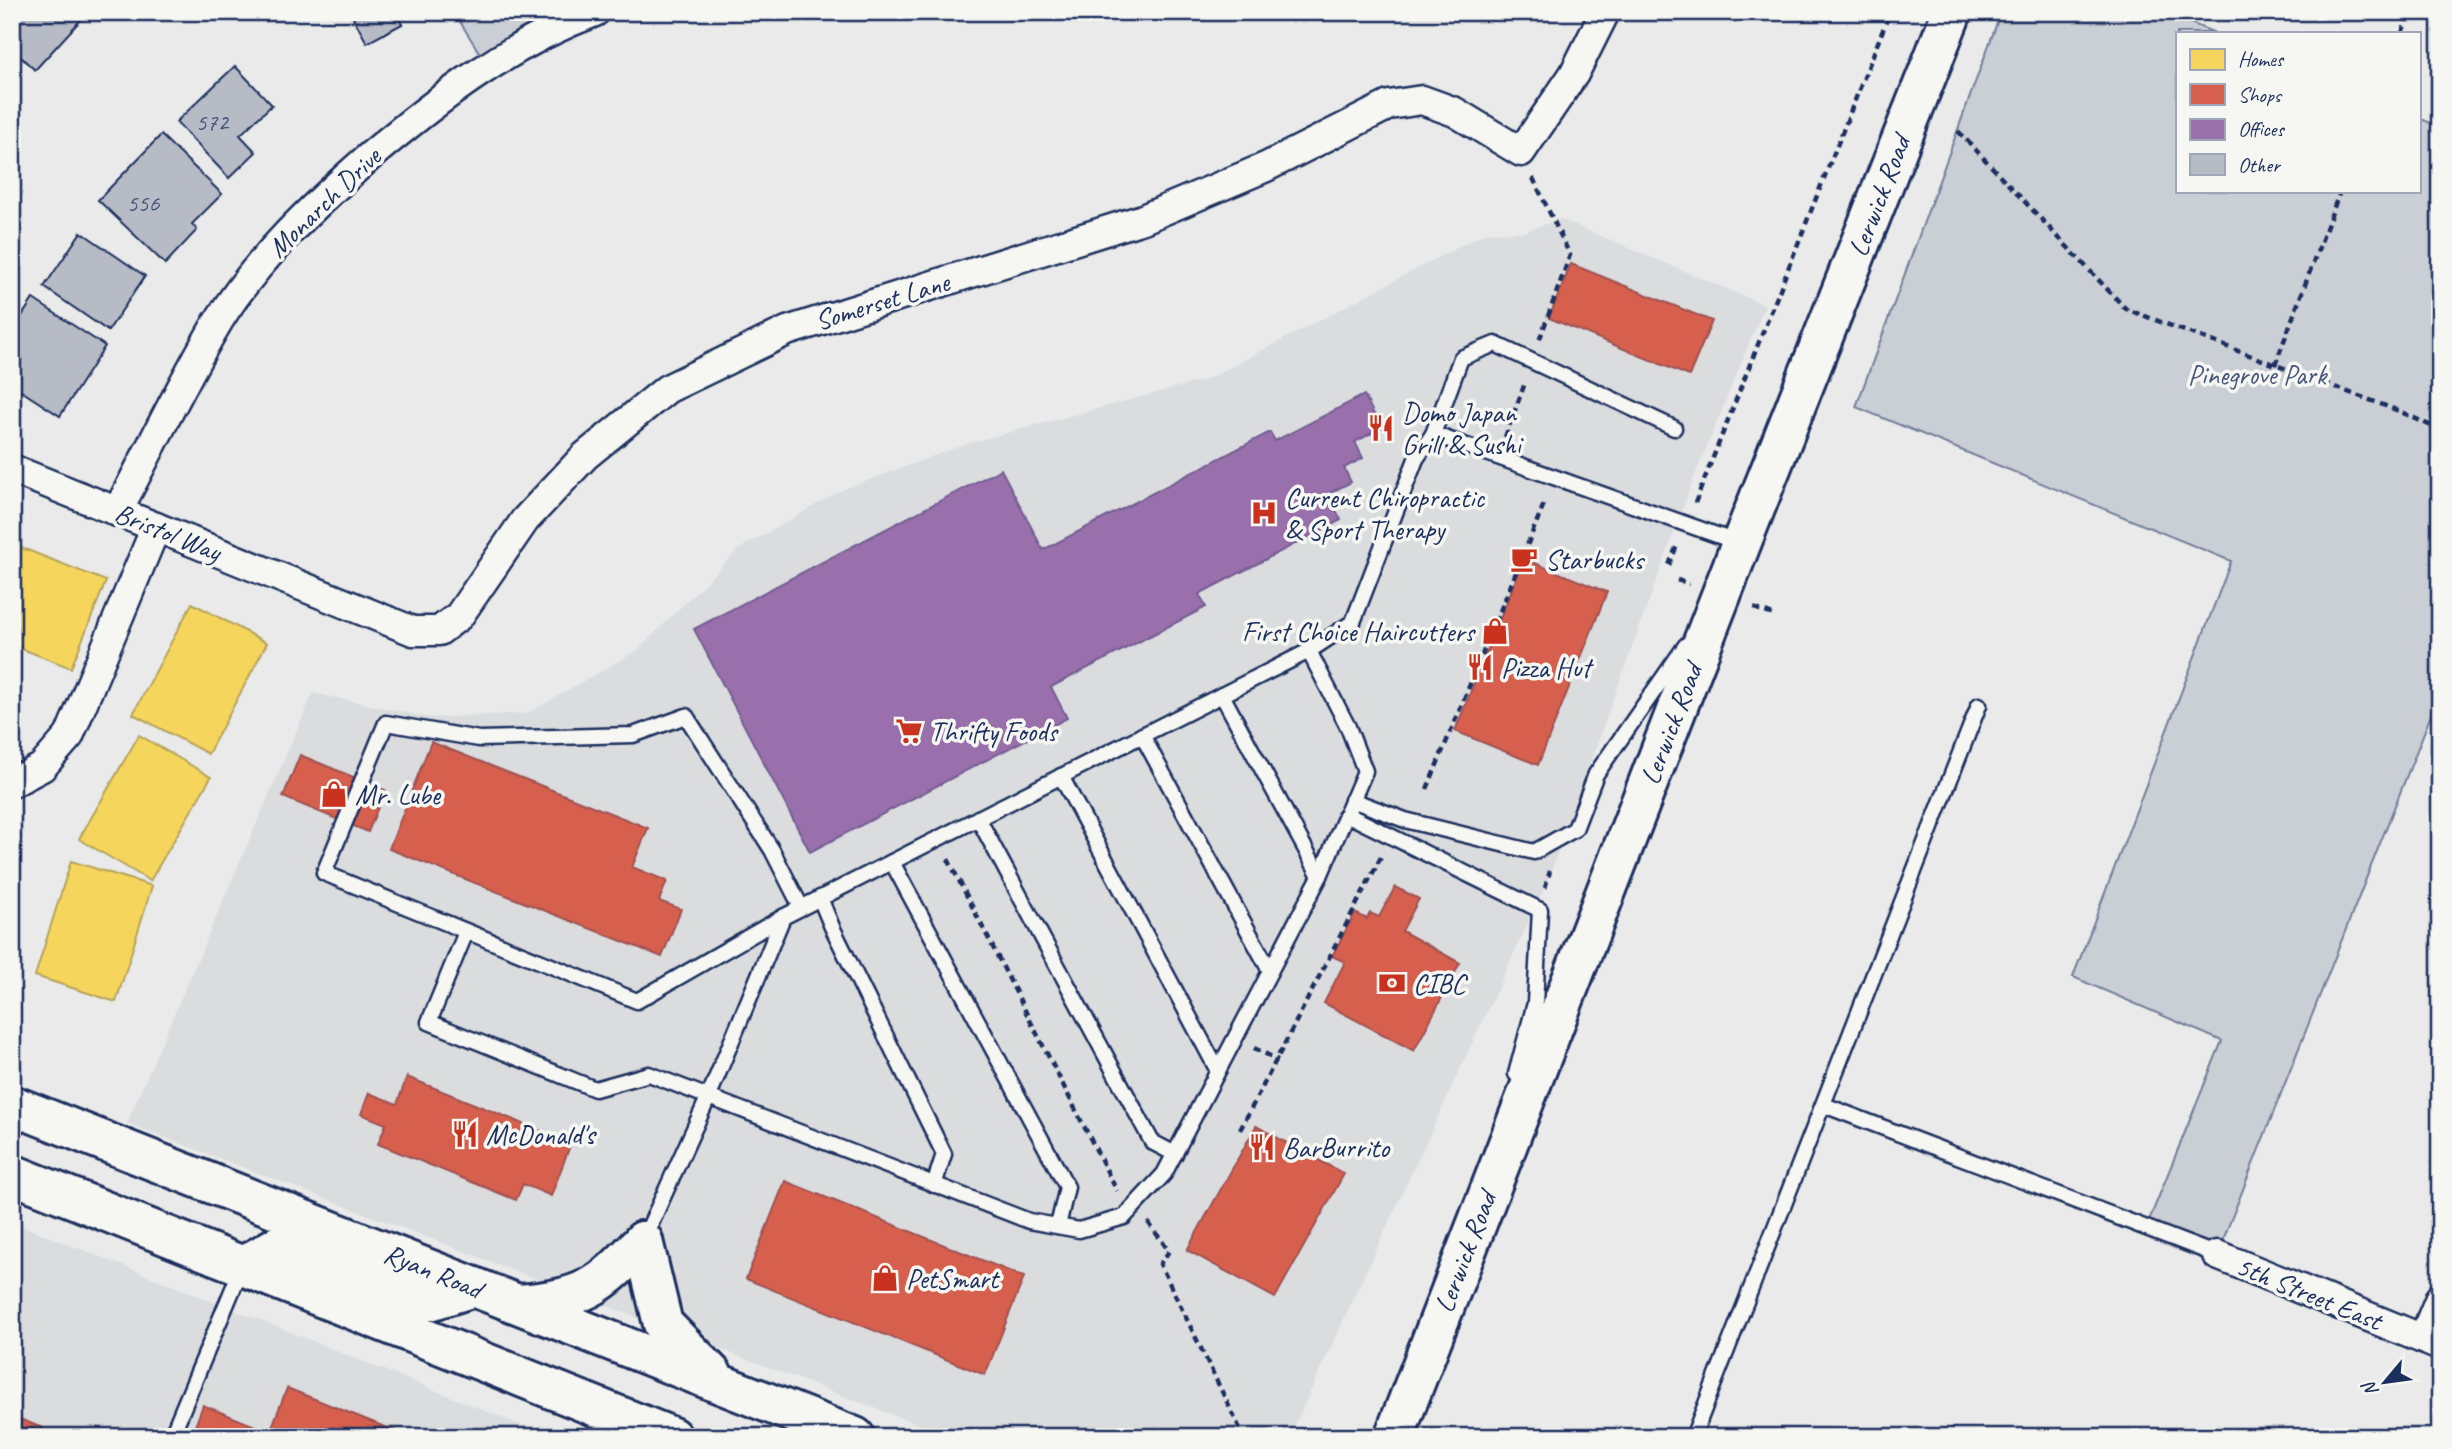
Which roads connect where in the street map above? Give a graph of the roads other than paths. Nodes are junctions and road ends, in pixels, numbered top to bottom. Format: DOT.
graph roads {
  1 [pos="595,12"];
  2 [pos="1605,12"];
  3 [pos="1952,12"];
  4 [pos="1674,428"];
  5 [pos="1433,434"];
  6 [pos="12,469"];
  7 [pos="117,512"];
  8 [pos="156,527"];
  9 [pos="1741,544"];
  10 [pos="325,595"];
  11 [pos="1721,595"];
  12 [pos="1309,651"];
  13 [pos="1222,695"];
  14 [pos="1979,705"];
  15 [pos="1142,735"];
  16 [pos="1061,776"];
  17 [pos="12,783"];
  18 [pos="1349,807"];
  19 [pos="978,818"];
  20 [pos="892,862"];
  21 [pos="1320,876"];
  22 [pos="820,898"];
  23 [pos="801,907"];
  24 [pos="783,917"];
  25 [pos="466,932"];
  26 [pos="1270,971"];
  27 [pos="1218,1072"];
  28 [pos="708,1098"];
  29 [pos="12,1105"];
  30 [pos="1824,1105"];
  31 [pos="1175,1154"];
  32 [pos="12,1174"];
  33 [pos="934,1185"];
  34 [pos="1480,1214"];
  35 [pos="1058,1226"];
  36 [pos="643,1241"];
  37 [pos="2217,1255"];
  38 [pos="243,1266"];
  39 [pos="474,1287"];
  40 [pos="2440,1298"];
  41 [pos="517,1304"];
  42 [pos="2431,1343"];
  43 [pos="539,1384"];
  44 [pos="722,1384"];
  45 [pos="1402,1427"];
  46 [pos="171,1437"];
  47 [pos="611,1437"];
  48 [pos="672,1437"];
  49 [pos="855,1437"];
  50 [pos="1376,1437"];
  51 [pos="1693,1437"];
  1 -- 7 [label="street, Monarch Drive"];
  2 -- 10 [label="street, Somerset Lane"];
  3 -- 9 [label="main road, Lerwick Road"];
  4 -- 5 [label="lane"];
  5 -- 9 [label="lane"];
  5 -- 12 [label="lane"];
  6 -- 7 [label="street, Bristol Way"];
  7 -- 8 [label="street, Bristol Way"];
  8 -- 10 [label="street, Bristol Way"];
  8 -- 17 [label="street"];
  9 -- 11 [label="main road, Lerwick Road"];
  11 -- 18 [label="lane"];
  11 -- 34 [label="main road, Lerwick Road"];
  12 -- 13 [label="lane"];
  12 -- 18 [label="lane"];
  13 -- 15 [label="lane"];
  13 -- 21 [label="lane"];
  14 -- 30 [label="lane"];
  15 -- 16 [label="lane"];
  15 -- 26 [label="lane"];
  16 -- 19 [label="lane"];
  16 -- 27 [label="lane"];
  18 -- 21 [label="lane"];
  18 -- 34 [label="lane"];
  19 -- 20 [label="lane"];
  19 -- 31 [label="lane"];
  20 -- 22 [label="lane"];
  20 -- 35 [label="lane"];
  21 -- 26 [label="lane"];
  22 -- 23 [label="lane"];
  22 -- 33 [label="lane"];
  23 -- 24 [label="lane"];
  23 -- 25 [label="lane"];
  24 -- 25 [label="lane"];
  24 -- 28 [label="lane"];
  25 -- 28 [label="lane"];
  26 -- 27 [label="lane"];
  27 -- 31 [label="lane"];
  28 -- 33 [label="lane"];
  28 -- 36 [label="lane"];
  29 -- 39 [label="main road, Ryan Road"];
  30 -- 37 [label="lane"];
  30 -- 51 [label="lane"];
  31 -- 35 [label="lane"];
  32 -- 38 [label="main road"];
  33 -- 35 [label="lane"];
  34 -- 45 [label="main road, Lerwick Road"];
  36 -- 41 [label="main road"];
  36 -- 44 [label="main road"];
  37 -- 42 [label="street, 5th Street East"];
  38 -- 39 [label="main road"];
  38 -- 43 [label="main road"];
  38 -- 46 [label="lane"];
  39 -- 41 [label="main road, Ryan Road"];
  40 -- 42 [label="street"];
  41 -- 44 [label="main road, Ryan Road"];
  43 -- 47 [label="main road"];
  43 -- 48 [label="main road"];
  44 -- 49 [label="main road, Ryan Road"];
  45 -- 50 [label="main road"];
}
